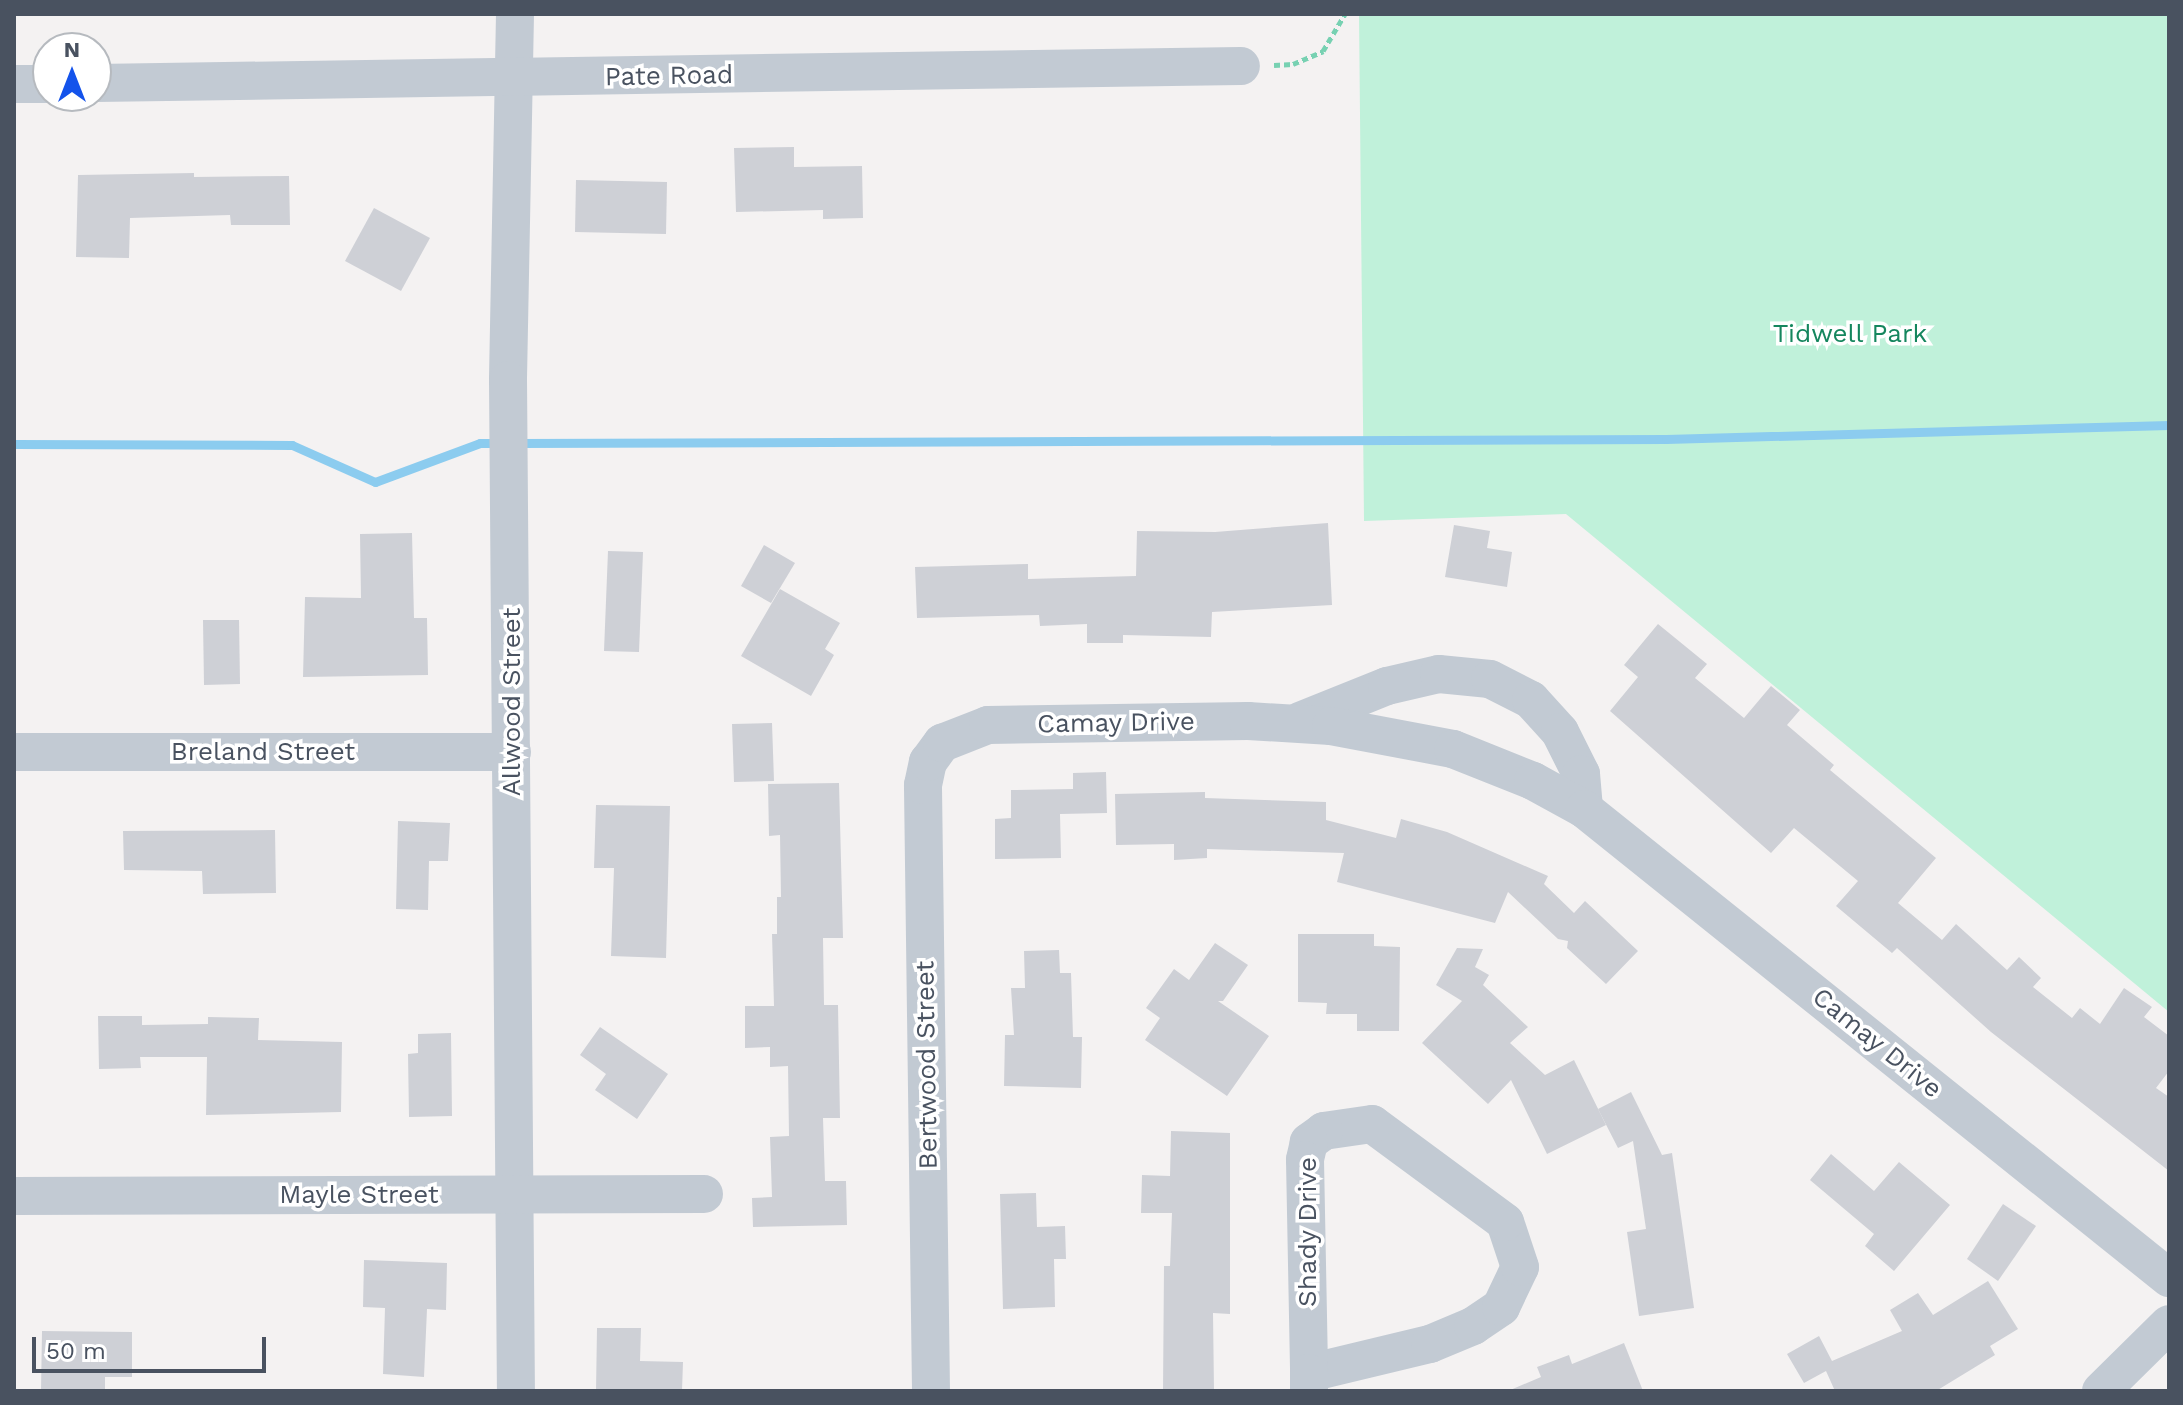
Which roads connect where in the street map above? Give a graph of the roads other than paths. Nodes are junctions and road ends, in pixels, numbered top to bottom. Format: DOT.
graph roads {
  1 [pos="515,14"];
  2 [pos="1241,66"];
  3 [pos="516,79"];
  4 [pos="112,83"];
  5 [pos="1293,724"];
  6 [pos="942,743"];
  7 [pos="14,752"];
  8 [pos="512,752"];
  9 [pos="1584,809"];
  10 [pos="515,1194"];
  11 [pos="704,1194"];
  12 [pos="14,1196"];
  13 [pos="2169,1278"];
  14 [pos="2169,1324"];
  15 [pos="1309,1382"];
  16 [pos="516,1391"];
  17 [pos="931,1391"];
  18 [pos="2101,1391"];
  1 -- 3 [label="street, Allwood Street"];
  2 -- 3 [label="street, Pate Road"];
  3 -- 4 [label="street, Pate Road"];
  3 -- 8 [label="street, Allwood Street"];
  5 -- 6 [label="street, Camay Drive"];
  5 -- 9 [label="street, Camay Drive"];
  5 -- 9 [label="street, Camay Drive"];
  6 -- 17 [label="street, Bertwood Street"];
  7 -- 8 [label="street, Breland Street"];
  8 -- 10 [label="street, Allwood Street"];
  9 -- 13 [label="street, Camay Drive"];
  10 -- 11 [label="street, Mayle Street"];
  10 -- 12 [label="street, Mayle Street"];
  10 -- 16 [label="street, Allwood Street"];
  14 -- 18 [label="street"];
  15 -- 15 [label="street, Shady Drive"];
}
